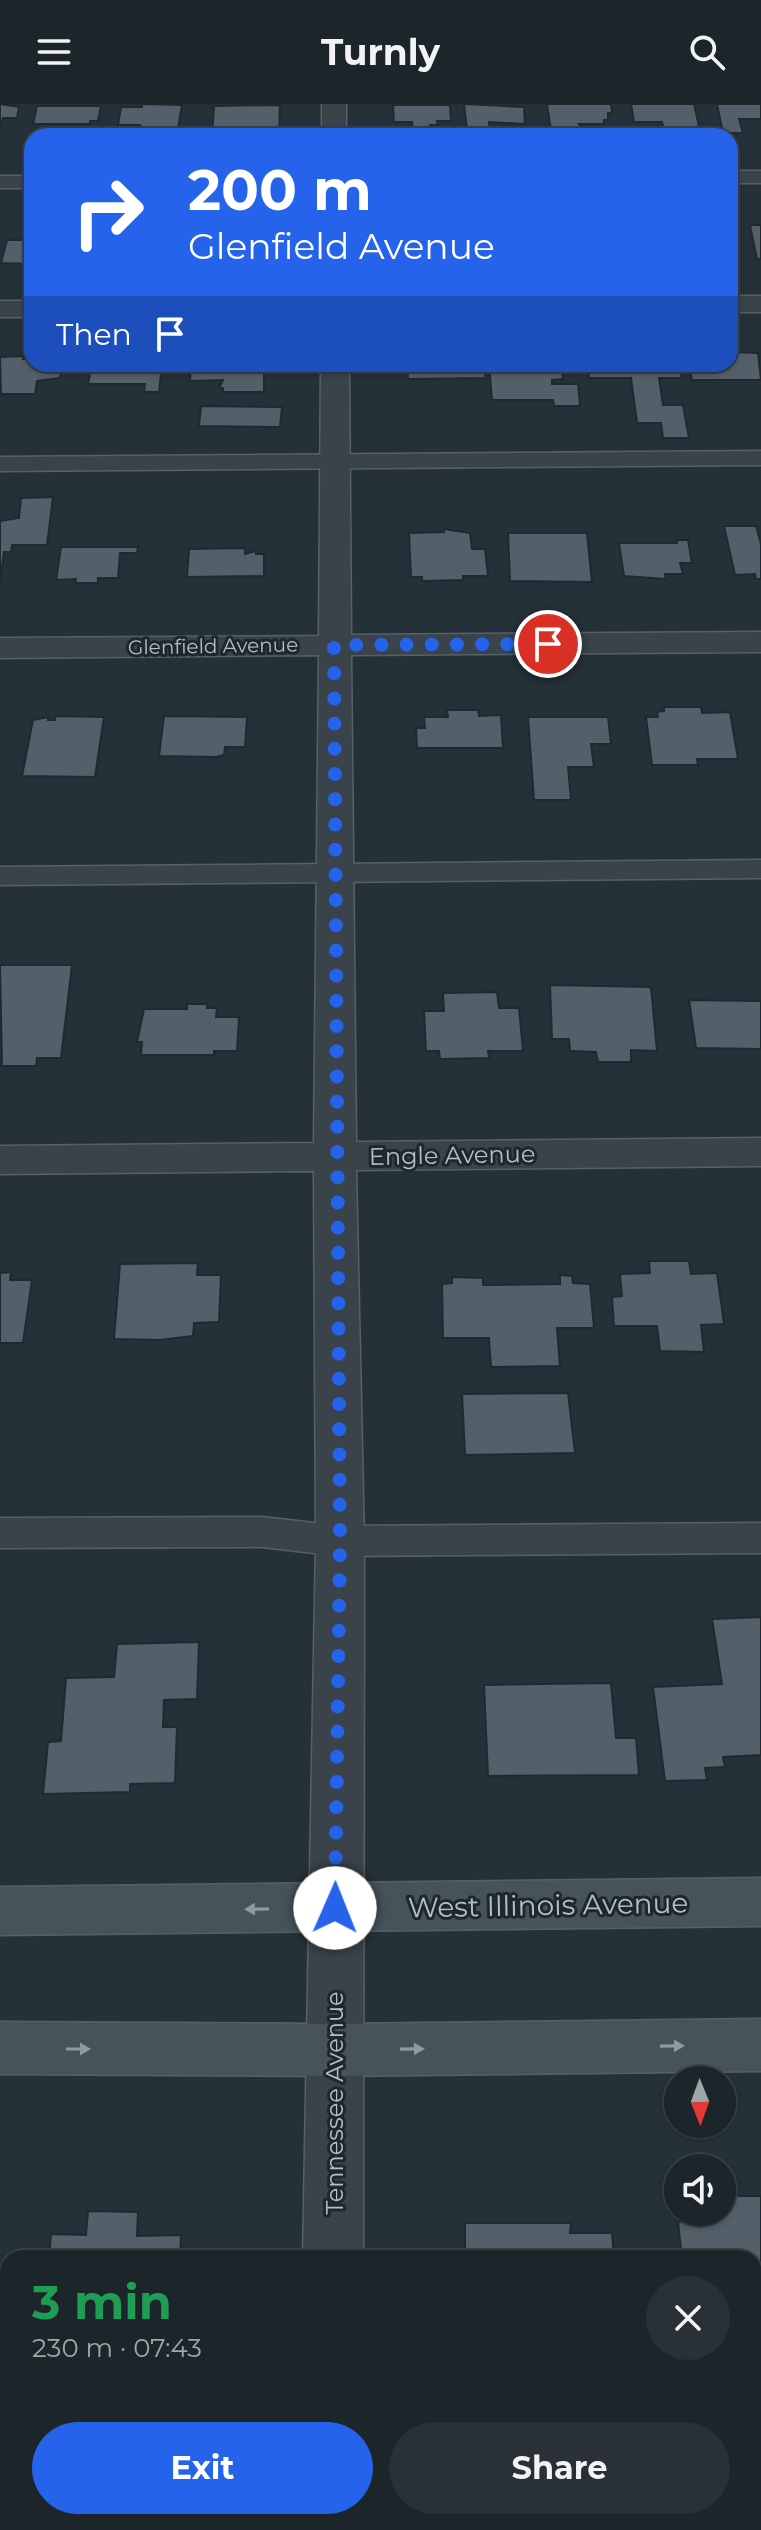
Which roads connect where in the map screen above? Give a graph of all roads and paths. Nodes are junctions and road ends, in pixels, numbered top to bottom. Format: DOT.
graph roads {
  1 [pos="334,104"];
  2 [pos="334,128"];
  3 [pos="738,177"];
  4 [pos="761,177"];
  5 [pos="0,182"];
  6 [pos="24,182"];
  7 [pos="738,304"];
  8 [pos="761,304"];
  9 [pos="0,309"];
  10 [pos="24,309"];
  11 [pos="335,372"];
  12 [pos="761,458"];
  13 [pos="335,461"];
  14 [pos="0,464"];
  15 [pos="761,642"];
  16 [pos="334,645"];
  17 [pos="0,648"];
  18 [pos="761,869"];
  19 [pos="336,874"];
  20 [pos="0,876"];
  21 [pos="761,1152"];
  22 [pos="335,1156"];
  23 [pos="0,1160"];
  24 [pos="0,1533"];
  25 [pos="761,1538"];
  26 [pos="340,1541"];
  27 [pos="761,1902"];
  28 [pos="335,1908"];
  29 [pos="0,1911"];
  30 [pos="761,2045"];
  31 [pos="0,2048"];
  32 [pos="334,2050"];
  33 [pos="333,2250"];
  1 -- 2 [label="street"];
  3 -- 4 [label="lane"];
  5 -- 6 [label="lane"];
  7 -- 8 [label="street"];
  9 -- 10 [label="street"];
  11 -- 13 [label="street, Tennessee Avenue"];
  12 -- 13 [label="lane"];
  13 -- 14 [label="lane"];
  13 -- 16 [label="street, Tennessee Avenue"];
  15 -- 16 [label="street, Glenfield Avenue"];
  16 -- 17 [label="street, Glenfield Avenue"];
  16 -- 19 [label="street, Tennessee Avenue"];
  18 -- 19 [label="lane"];
  19 -- 20 [label="lane"];
  19 -- 22 [label="street, Tennessee Avenue"];
  21 -- 22 [label="street, Engle Avenue"];
  22 -- 23 [label="street, Engle Avenue"];
  22 -- 26 [label="street, Tennessee Avenue"];
  24 -- 26 [label="lane"];
  25 -- 26 [label="lane"];
  26 -- 28 [label="street, Tennessee Avenue"];
  27 -- 28 [label="main road, West Illinois Avenue"];
  28 -- 29 [label="main road, West Illinois Avenue, one-way"];
  28 -- 32 [label="street, Tennessee Avenue"];
  32 -- 30 [label="main road, one-way"];
  31 -- 32 [label="main road, one-way"];
  32 -- 33 [label="street, Tennessee Avenue"];
}
